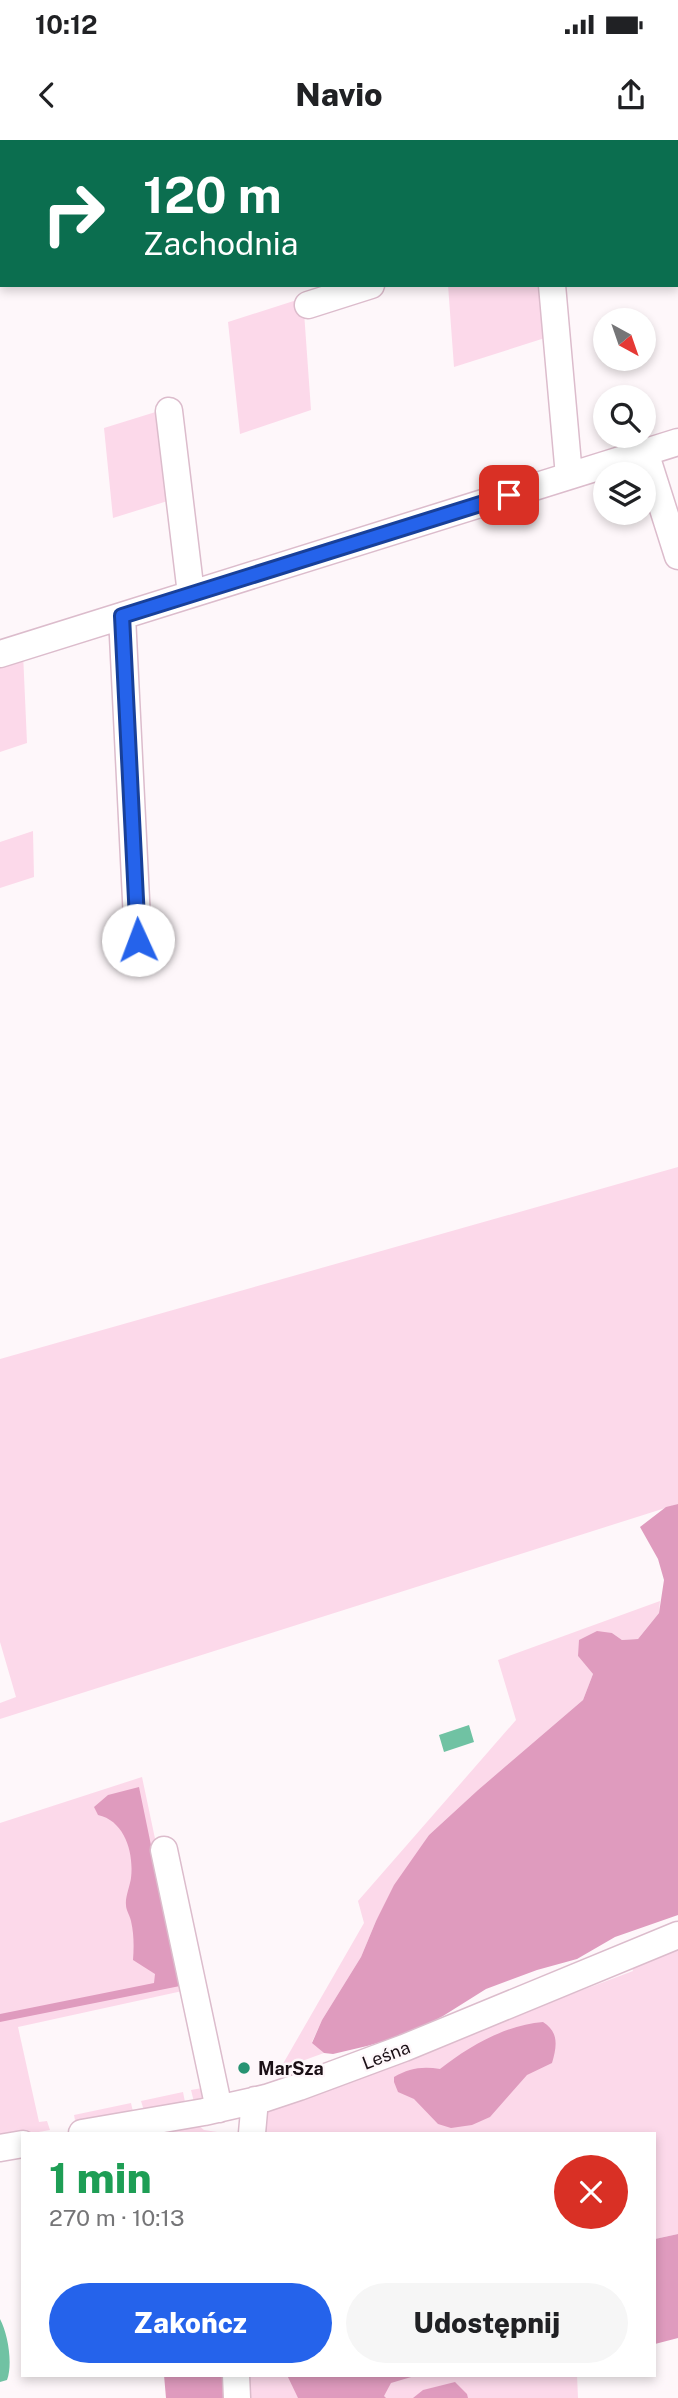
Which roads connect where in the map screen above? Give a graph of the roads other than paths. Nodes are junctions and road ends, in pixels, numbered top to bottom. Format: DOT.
graph roads {
  1 [pos="365,287"];
  2 [pos="552,287"];
  3 [pos="308,305"];
  4 [pos="169,411"];
  5 [pos="678,442"];
  6 [pos="645,452"];
  7 [pos="569,476"];
  8 [pos="678,556"];
  9 [pos="191,594"];
  10 [pos="122,616"];
  11 [pos="0,654"];
  12 [pos="138,940"];
  13 [pos="164,1850"];
  14 [pos="678,1935"];
  15 [pos="255,2100"];
  16 [pos="219,2109"];
  17 [pos="88,2132"];
  18 [pos="252,2132"];
  19 [pos="21,2144"];
  20 [pos="0,2148"];
  21 [pos="236,2377"];
  22 [pos="237,2398"];
  1 -- 3 [label="street"];
  2 -- 7 [label="street"];
  4 -- 9 [label="street"];
  5 -- 6 [label="street"];
  6 -- 7 [label="street"];
  6 -- 8 [label="street"];
  7 -- 9 [label="street"];
  9 -- 10 [label="street"];
  10 -- 11 [label="street"];
  10 -- 12 [label="street"];
  13 -- 16 [label="street"];
  14 -- 15 [label="street, Leśna"];
  15 -- 16 [label="street, Leśna"];
  15 -- 18 [label="street"];
  16 -- 17 [label="street, Leśna"];
  19 -- 20 [label="street"];
  21 -- 22 [label="street"];
}
